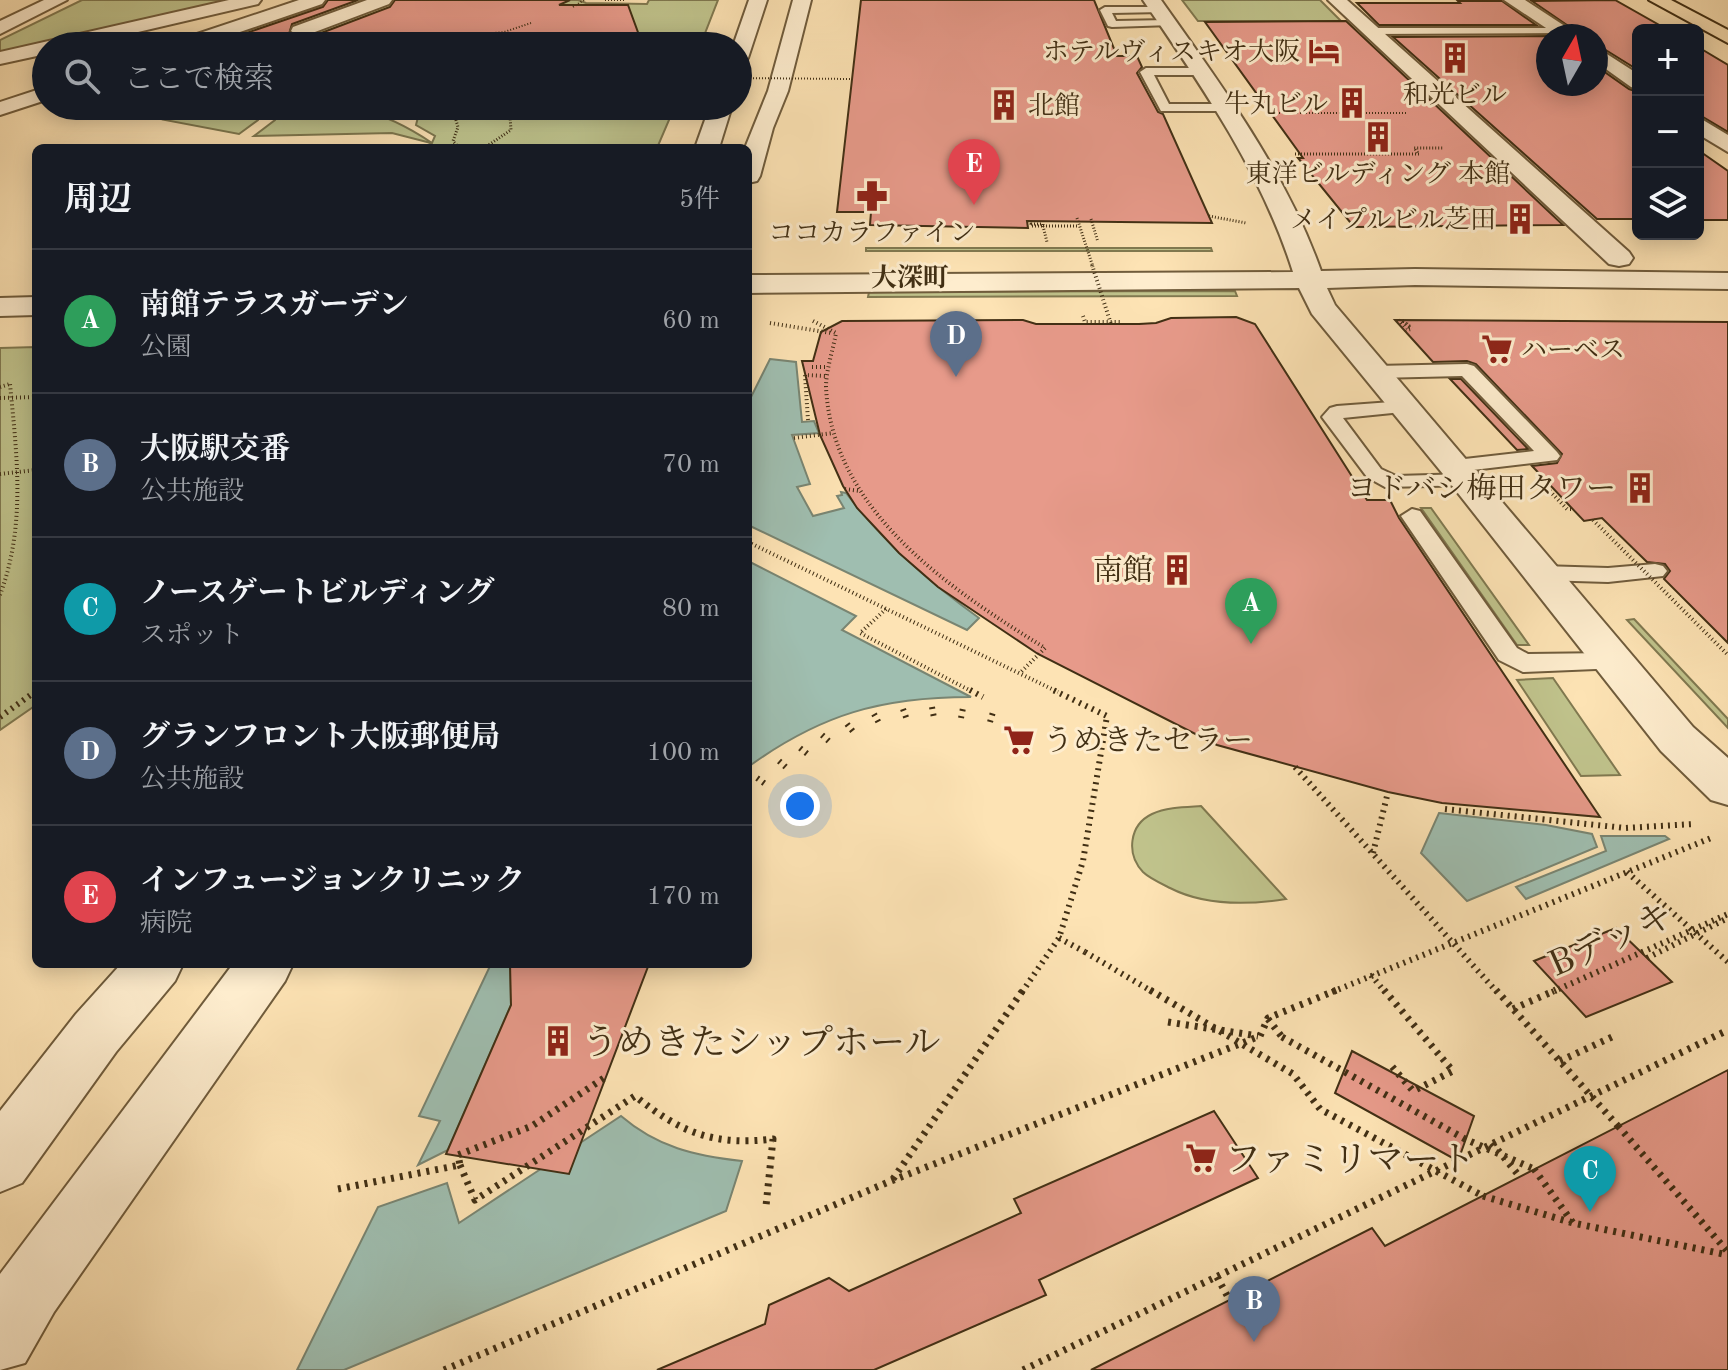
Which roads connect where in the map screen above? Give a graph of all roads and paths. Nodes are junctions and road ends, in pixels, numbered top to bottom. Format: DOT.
graph roads {
  1 [pos="58,0"];
  2 [pos="252,0"];
  3 [pos="316,0"];
  4 [pos="383,0"];
  5 [pos="584,0"];
  6 [pos="605,0"];
  7 [pos="624,0"];
  8 [pos="758,0"];
  9 [pos="802,0"];
  10 [pos="1337,0"];
  11 [pos="1513,0"];
  12 [pos="1658,0"];
  13 [pos="1683,0"];
  14 [pos="573,7"];
  15 [pos="1160,11"];
  16 [pos="531,23"];
  17 [pos="1552,24"];
  18 [pos="1728,24"];
  19 [pos="0,28"];
  20 [pos="1371,31"];
  21 [pos="114,32"];
  22 [pos="221,32"];
  23 [pos="293,32"];
  24 [pos="504,32"];
  25 [pos="747,32"];
  26 [pos="1536,34"];
  27 [pos="1728,37"];
  28 [pos="32,51"];
  29 [pos="0,58"];
  30 [pos="1608,62"];
  31 [pos="1201,71"];
  32 [pos="752,78"];
  33 [pos="852,79"];
  34 [pos="1632,79"];
  35 [pos="32,98"];
  36 [pos="1,109"];
  37 [pos="1226,111"];
  38 [pos="1458,113"];
  39 [pos="456,120"];
  40 [pos="511,120"];
  41 [pos="716,120"];
  42 [pos="1704,128"];
  43 [pos="456,144"];
  44 [pos="490,144"];
  45 [pos="708,144"];
  46 [pos="1728,145"];
  47 [pos="1498,149"];
  48 [pos="1282,154"];
  49 [pos="752,162"];
  50 [pos="1209,216"];
  51 [pos="1077,218"];
  52 [pos="1091,219"];
  53 [pos="1239,221"];
  54 [pos="1079,226"];
  55 [pos="1047,242"];
  56 [pos="1098,242"];
  57 [pos="1619,258"];
  58 [pos="1728,260"];
  59 [pos="752,264"];
  60 [pos="1304,270"];
  61 [pos="1728,281"];
  62 [pos="752,284"];
  63 [pos="32,289"];
  64 [pos="0,290"];
  65 [pos="32,306"];
  66 [pos="0,307"];
  67 [pos="803,316"];
  68 [pos="1398,321"];
  69 [pos="763,322"];
  70 [pos="1085,322"];
  71 [pos="1122,322"];
  72 [pos="1111,324"];
  73 [pos="1412,328"];
  74 [pos="836,333"];
  75 [pos="812,367"];
  76 [pos="827,367"];
  77 [pos="1376,372"];
  78 [pos="826,376"];
  79 [pos="0,387"];
  80 [pos="32,397"];
  81 [pos="0,398"];
  82 [pos="1405,407"];
  83 [pos="808,420"];
  84 [pos="833,433"];
  85 [pos="794,438"];
  86 [pos="32,470"];
  87 [pos="1461,473"];
  88 [pos="0,474"];
  89 [pos="1536,474"];
  90 [pos="845,489"];
  91 [pos="860,491"];
  92 [pos="1572,509"];
  93 [pos="1412,516"];
  94 [pos="1593,520"];
  95 [pos="752,544"];
  96 [pos="1648,563"];
  97 [pos="1541,573"];
  98 [pos="0,595"];
  99 [pos="886,609"];
  100 [pos="1728,655"];
  101 [pos="1611,662"];
  102 [pos="1021,673"];
  103 [pos="32,694"];
  104 [pos="983,697"];
  105 [pos="932,707"];
  106 [pos="963,708"];
  107 [pos="903,709"];
  108 [pos="993,712"];
  109 [pos="874,714"];
  110 [pos="0,717"];
  111 [pos="934,718"];
  112 [pos="961,718"];
  113 [pos="907,720"];
  114 [pos="990,722"];
  115 [pos="847,724"];
  116 [pos="880,725"];
  117 [pos="855,734"];
  118 [pos="822,735"];
  119 [pos="832,744"];
  120 [pos="800,748"];
  121 [pos="810,756"];
  122 [pos="779,761"];
  123 [pos="1295,767"];
  124 [pos="789,770"];
  125 [pos="757,778"];
  126 [pos="768,786"];
  127 [pos="1728,787"];
  128 [pos="1388,792"];
  129 [pos="1445,809"];
  130 [pos="1694,824"];
  131 [pos="1711,838"];
  132 [pos="1373,854"];
  133 [pos="1627,872"];
  134 [pos="1728,916"];
  135 [pos="1696,932"];
  136 [pos="1059,938"];
  137 [pos="1647,958"];
  138 [pos="1728,962"];
  139 [pos="153,968"];
  140 [pos="263,968"];
  141 [pos="1371,975"];
  142 [pos="1513,1009"];
  143 [pos="1268,1018"];
  144 [pos="1168,1022"];
  145 [pos="1728,1030"];
  146 [pos="1260,1036"];
  147 [pos="1614,1036"];
  148 [pos="1560,1061"];
  149 [pos="1389,1063"];
  150 [pos="607,1076"];
  151 [pos="1492,1143"];
  152 [pos="0,1161"];
  153 [pos="460,1165"];
  154 [pos="1520,1177"];
  155 [pos="891,1181"];
  156 [pos="338,1189"];
  157 [pos="766,1206"];
  158 [pos="1573,1223"];
  159 [pos="1728,1254"];
  160 [pos="1217,1277"];
  161 [pos="1229,1299"];
  162 [pos="0,1338"];
  163 [pos="444,1370"];
  164 [pos="1023,1370"];
  1 -- 19 [label="street"];
  2 -- 21 [label="street"];
  3 -- 22 [label="street"];
  4 -- 23 [label="street"];
  5 -- 14 [label="path"];
  6 -- 7 [label="path"];
  8 -- 25 [label="street"];
  9 -- 49 [label="street"];
  10 -- 20 [label="street"];
  11 -- 17 [label="street"];
  12 -- 27 [label="highway"];
  13 -- 18 [label="highway"];
  15 -- 31 [label="street"];
  16 -- 24 [label="path"];
  20 -- 26 [label="lane"];
  20 -- 38 [label="street"];
  28 -- 29 [label="street"];
  30 -- 34 [label="street"];
  31 -- 37 [label="street"];
  31 -- 37 [label="lane"];
  32 -- 33 [label="path, bridge"];
  35 -- 36 [label="street"];
  37 -- 38 [label="path"];
  37 -- 60 [label="street"];
  38 -- 47 [label="street"];
  39 -- 43 [label="path"];
  40 -- 44 [label="path"];
  41 -- 45 [label="street"];
  42 -- 46 [label="street"];
  47 -- 48 [label="path"];
  47 -- 57 [label="street"];
  50 -- 53 [label="path"];
  51 -- 54 [label="path, bridge"];
  52 -- 56 [label="path"];
  54 -- 55 [label="path"];
  54 -- 72 [label="path, bridge"];
  57 -- 58 [label="street"];
  57 -- 60 [label="street"];
  59 -- 60 [label="street"];
  60 -- 61 [label="street"];
  60 -- 62 [label="street"];
  60 -- 77 [label="street"];
  63 -- 64 [label="street"];
  65 -- 66 [label="street"];
  67 -- 74 [label="path"];
  68 -- 73 [label="path, bridge"];
  69 -- 74 [label="path"];
  70 -- 71 [label="path"];
  74 -- 76 [label="path"];
  75 -- 76 [label="path"];
  76 -- 78 [label="path"];
  77 -- 82 [label="street"];
  77 -- 87 [label="lane"];
  78 -- 83 [label="path"];
  78 -- 84 [label="path"];
  79 -- 98 [label="path, bridge"];
  80 -- 81 [label="path"];
  82 -- 87 [label="street"];
  82 -- 87 [label="lane"];
  84 -- 85 [label="path"];
  84 -- 91 [label="path"];
  86 -- 88 [label="path"];
  87 -- 89 [label="lane"];
  87 -- 97 [label="street"];
  89 -- 92 [label="path"];
  90 -- 91 [label="path"];
  91 -- 102 [label="path"];
  93 -- 101 [label="lane"];
  94 -- 100 [label="path, bridge"];
  95 -- 99 [label="path"];
  96 -- 97 [label="lane"];
  97 -- 101 [label="street"];
  99 -- 102 [label="path"];
  99 -- 104 [label="path"];
  101 -- 127 [label="street"];
  102 -- 136 [label="path"];
  103 -- 110 [label="path"];
  105 -- 111 [label="path"];
  106 -- 112 [label="path"];
  107 -- 113 [label="path"];
  108 -- 114 [label="path"];
  109 -- 116 [label="path"];
  115 -- 117 [label="path"];
  118 -- 119 [label="path"];
  120 -- 121 [label="path"];
  122 -- 124 [label="path"];
  123 -- 132 [label="path, bridge"];
  125 -- 126 [label="path"];
  128 -- 132 [label="path, bridge"];
  129 -- 130 [label="path"];
  131 -- 133 [label="path"];
  132 -- 142 [label="path, bridge"];
  133 -- 135 [label="path"];
  133 -- 141 [label="path"];
  134 -- 135 [label="path"];
  134 -- 142 [label="path, Bデッキ, bridge"];
  135 -- 137 [label="path"];
  135 -- 138 [label="path"];
  136 -- 155 [label="path"];
  136 -- 158 [label="path, bridge"];
  139 -- 152 [label="street"];
  140 -- 162 [label="street"];
  141 -- 143 [label="path"];
  141 -- 149 [label="path"];
  142 -- 148 [label="path, bridge"];
  143 -- 146 [label="path"];
  143 -- 158 [label="path, bridge"];
  144 -- 146 [label="path"];
  145 -- 151 [label="path"];
  146 -- 155 [label="path"];
  147 -- 148 [label="path"];
  148 -- 159 [label="path, bridge"];
  150 -- 153 [label="path"];
  151 -- 154 [label="path"];
  151 -- 160 [label="path"];
  153 -- 156 [label="path"];
  153 -- 157 [label="path"];
  155 -- 163 [label="path"];
  158 -- 159 [label="path"];
  160 -- 161 [label="path"];
  160 -- 164 [label="path"];
}
